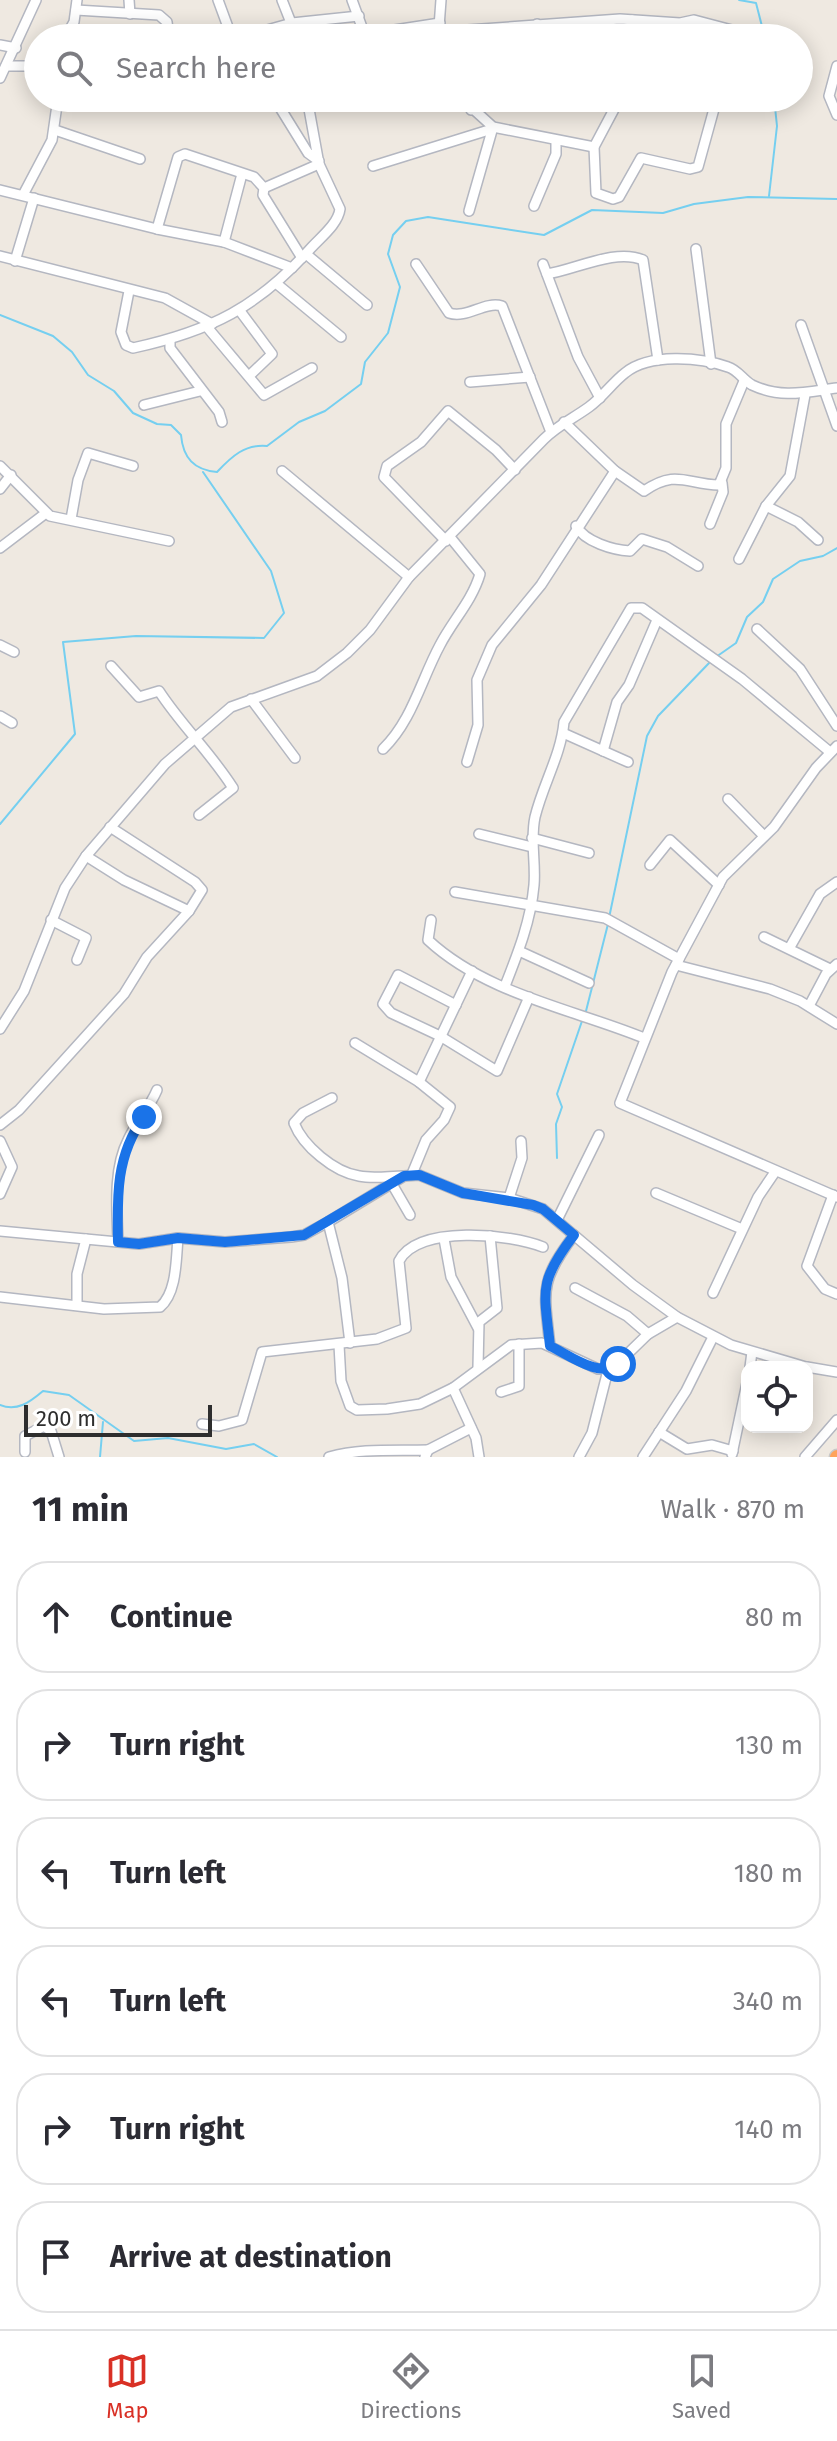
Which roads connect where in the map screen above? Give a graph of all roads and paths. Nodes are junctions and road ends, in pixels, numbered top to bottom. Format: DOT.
graph roads {
  1 [pos="36,0"];
  2 [pos="129,0"];
  3 [pos="218,0"];
  4 [pos="282,0"];
  5 [pos="352,0"];
  6 [pos="441,0"];
  7 [pos="76,5"];
  8 [pos="130,14"];
  9 [pos="359,16"];
  10 [pos="632,20"];
  11 [pos="292,23"];
  12 [pos="26,24"];
  13 [pos="70,24"];
  14 [pos="166,24"];
  15 [pos="227,24"];
  16 [pos="288,24"];
  17 [pos="362,24"];
  18 [pos="439,24"];
  19 [pos="537,24"];
  20 [pos="632,24"];
  21 [pos="716,24"];
  22 [pos="24,29"];
  23 [pos="0,45"];
  24 [pos="16,48"];
  25 [pos="6,66"];
  26 [pos="24,66"];
  27 [pos="837,66"];
  28 [pos="0,78"];
  29 [pos="57,112"];
  30 [pos="283,112"];
  31 [pos="310,112"];
  32 [pos="473,112"];
  33 [pos="613,112"];
  34 [pos="712,112"];
  35 [pos="837,115"];
  36 [pos="493,128"];
  37 [pos="55,130"];
  38 [pos="556,141"];
  39 [pos="594,147"];
  40 [pos="140,159"];
  41 [pos="319,163"];
  42 [pos="373,166"];
  43 [pos="242,174"];
  44 [pos="264,188"];
  45 [pos="0,190"];
  46 [pos="23,195"];
  47 [pos="34,198"];
  48 [pos="534,206"];
  49 [pos="469,211"];
  50 [pos="157,229"];
  51 [pos="224,242"];
  52 [pos="696,249"];
  53 [pos="0,256"];
  54 [pos="304,256"];
  55 [pos="15,261"];
  56 [pos="416,264"];
  57 [pos="543,264"];
  58 [pos="292,268"];
  59 [pos="547,274"];
  60 [pos="277,284"];
  61 [pos="129,291"];
  62 [pos="367,305"];
  63 [pos="240,311"];
  64 [pos="801,325"];
  65 [pos="210,326"];
  66 [pos="341,337"];
  67 [pos="170,340"];
  68 [pos="658,360"];
  69 [pos="711,364"];
  70 [pos="312,368"];
  71 [pos="249,376"];
  72 [pos="530,377"];
  73 [pos="744,381"];
  74 [pos="470,382"];
  75 [pos="837,388"];
  76 [pos="826,390"];
  77 [pos="200,391"];
  78 [pos="805,395"];
  79 [pos="600,398"];
  80 [pos="144,405"];
  81 [pos="222,422"];
  82 [pos="564,422"];
  83 [pos="836,423"];
  84 [pos="551,432"];
  85 [pos="0,466"];
  86 [pos="133,466"];
  87 [pos="515,470"];
  88 [pos="282,471"];
  89 [pos="615,471"];
  90 [pos="11,475"];
  91 [pos="722,483"];
  92 [pos="0,489"];
  93 [pos="766,506"];
  94 [pos="46,513"];
  95 [pos="71,519"];
  96 [pos="710,524"];
  97 [pos="576,526"];
  98 [pos="448,539"];
  99 [pos="818,540"];
  100 [pos="169,541"];
  101 [pos="0,548"];
  102 [pos="739,559"];
  103 [pos="698,566"];
  104 [pos="409,577"];
  105 [pos="657,620"];
  106 [pos="757,629"];
  107 [pos="0,645"];
  108 [pos="14,652"];
  109 [pos="111,666"];
  110 [pos="251,699"];
  111 [pos="0,716"];
  112 [pos="12,723"];
  113 [pos="837,726"];
  114 [pos="563,733"];
  115 [pos="196,738"];
  116 [pos="383,749"];
  117 [pos="833,749"];
  118 [pos="603,751"];
  119 [pos="295,758"];
  120 [pos="467,762"];
  121 [pos="628,762"];
  122 [pos="728,799"];
  123 [pos="199,815"];
  124 [pos="110,827"];
  125 [pos="479,834"];
  126 [pos="764,836"];
  127 [pos="532,843"];
  128 [pos="589,853"];
  129 [pos="86,856"];
  130 [pos="650,865"];
  131 [pos="837,882"];
  132 [pos="719,885"];
  133 [pos="455,892"];
  134 [pos="531,906"];
  135 [pos="189,911"];
  136 [pos="51,920"];
  137 [pos="431,920"];
  138 [pos="764,937"];
  139 [pos="790,947"];
  140 [pos="519,951"];
  141 [pos="77,960"];
  142 [pos="677,962"];
  143 [pos="834,966"];
  144 [pos="472,971"];
  145 [pos="589,983"];
  146 [pos="505,986"];
  147 [pos="529,997"];
  148 [pos="456,1005"];
  149 [pos="809,1006"];
  150 [pos="837,1024"];
  151 [pos="0,1029"];
  152 [pos="440,1036"];
  153 [pos="644,1038"];
  154 [pos="355,1043"];
  155 [pos="419,1082"];
  156 [pos="157,1090"];
  157 [pos="332,1098"];
  158 [pos="0,1125"];
  159 [pos="599,1135"];
  160 [pos="0,1141"];
  161 [pos="521,1141"];
  162 [pos="775,1172"];
  163 [pos="408,1175"];
  164 [pos="392,1184"];
  165 [pos="656,1193"];
  166 [pos="0,1194"];
  167 [pos="835,1196"];
  168 [pos="509,1198"];
  169 [pos="410,1215"];
  170 [pos="557,1220"];
  171 [pos="328,1222"];
  172 [pos="742,1229"];
  173 [pos="0,1231"];
  174 [pos="574,1235"];
  175 [pos="490,1236"];
  176 [pos="178,1238"];
  177 [pos="86,1239"];
  178 [pos="444,1239"];
  179 [pos="118,1242"];
  180 [pos="543,1247"];
  181 [pos="575,1288"];
  182 [pos="713,1293"];
  183 [pos="837,1294"];
  184 [pos="0,1297"];
  185 [pos="77,1305"];
  186 [pos="677,1317"];
  187 [pos="478,1328"];
  188 [pos="648,1334"];
  189 [pos="713,1337"];
  190 [pos="350,1343"];
  191 [pos="519,1344"];
  192 [pos="339,1345"];
  193 [pos="550,1346"];
  194 [pos="752,1352"];
  195 [pos="751,1361"];
  196 [pos="784,1361"];
  197 [pos="478,1367"];
  198 [pos="813,1368"];
  199 [pos="608,1370"];
  200 [pos="837,1372"];
  201 [pos="453,1388"];
  202 [pos="501,1392"];
  203 [pos="741,1411"];
  204 [pos="837,1420"];
  205 [pos="202,1424"];
  206 [pos="471,1428"];
  207 [pos="659,1432"];
  208 [pos="25,1452"];
  209 [pos="426,1453"];
  210 [pos="732,1454"];
  211 [pos="59,1457"];
  212 [pos="329,1457"];
  213 [pos="479,1457"];
  214 [pos="579,1457"];
  215 [pos="643,1457"];
  216 [pos="805,1457"];
  1 -- 12 [label="street"];
  2 -- 8 [label="street"];
  3 -- 15 [label="street"];
  4 -- 11 [label="street"];
  5 -- 9 [label="street"];
  6 -- 18 [label="street"];
  7 -- 8 [label="street"];
  7 -- 13 [label="street"];
  8 -- 14 [label="street"];
  9 -- 11 [label="street"];
  9 -- 17 [label="street"];
  10 -- 19 [label="street"];
  10 -- 20 [label="street"];
  10 -- 21 [label="street"];
  11 -- 16 [label="street"];
  22 -- 24 [label="street"];
  23 -- 24 [label="street"];
  24 -- 25 [label="street"];
  25 -- 26 [label="street"];
  25 -- 28 [label="street"];
  27 -- 35 [label="street"];
  29 -- 37 [label="street"];
  30 -- 41 [label="street"];
  31 -- 41 [label="street"];
  32 -- 36 [label="street"];
  33 -- 39 [label="street"];
  34 -- 39 [label="street"];
  36 -- 38 [label="street"];
  36 -- 42 [label="street"];
  36 -- 49 [label="street"];
  37 -- 40 [label="street"];
  37 -- 46 [label="street"];
  38 -- 39 [label="street"];
  38 -- 48 [label="street"];
  41 -- 44 [label="street"];
  41 -- 54 [label="street"];
  43 -- 44 [label="street"];
  43 -- 50 [label="street"];
  43 -- 51 [label="street"];
  44 -- 54 [label="street"];
  45 -- 46 [label="street"];
  46 -- 47 [label="street"];
  47 -- 50 [label="street"];
  47 -- 55 [label="street"];
  50 -- 51 [label="street"];
  51 -- 58 [label="street"];
  52 -- 69 [label="street"];
  53 -- 55 [label="street"];
  54 -- 58 [label="street"];
  54 -- 62 [label="street"];
  55 -- 61 [label="street"];
  56 -- 72 [label="street"];
  57 -- 59 [label="street"];
  58 -- 60 [label="street"];
  59 -- 68 [label="street"];
  59 -- 79 [label="street"];
  60 -- 63 [label="street"];
  60 -- 66 [label="street"];
  61 -- 65 [label="street"];
  61 -- 67 [label="street"];
  63 -- 65 [label="street"];
  63 -- 71 [label="street"];
  64 -- 76 [label="street"];
  65 -- 67 [label="street"];
  65 -- 71 [label="street"];
  67 -- 77 [label="street"];
  68 -- 69 [label="street"];
  68 -- 79 [label="street"];
  69 -- 73 [label="street"];
  70 -- 71 [label="street"];
  72 -- 74 [label="street"];
  72 -- 84 [label="street"];
  73 -- 78 [label="street"];
  73 -- 91 [label="street"];
  75 -- 76 [label="street"];
  76 -- 78 [label="street"];
  76 -- 83 [label="street"];
  77 -- 80 [label="street"];
  77 -- 81 [label="street"];
  78 -- 93 [label="street"];
  79 -- 82 [label="street"];
  82 -- 84 [label="street"];
  82 -- 89 [label="street"];
  84 -- 87 [label="street"];
  85 -- 90 [label="street"];
  86 -- 95 [label="street"];
  87 -- 98 [label="street"];
  87 -- 98 [label="street"];
  88 -- 104 [label="street"];
  89 -- 91 [label="street"];
  89 -- 97 [label="street"];
  90 -- 92 [label="street"];
  90 -- 94 [label="street"];
  91 -- 96 [label="street"];
  93 -- 99 [label="street"];
  93 -- 102 [label="street"];
  94 -- 95 [label="street"];
  94 -- 101 [label="street"];
  95 -- 100 [label="street"];
  97 -- 103 [label="street"];
  97 -- 120 [label="street"];
  98 -- 104 [label="street"];
  98 -- 116 [label="street"];
  104 -- 110 [label="street"];
  105 -- 114 [label="street"];
  105 -- 117 [label="street"];
  105 -- 118 [label="street"];
  106 -- 113 [label="street"];
  107 -- 108 [label="street"];
  109 -- 115 [label="street"];
  110 -- 115 [label="street"];
  110 -- 119 [label="street"];
  111 -- 112 [label="street"];
  114 -- 118 [label="street"];
  114 -- 127 [label="street"];
  115 -- 123 [label="street"];
  115 -- 124 [label="street"];
  117 -- 126 [label="street"];
  118 -- 121 [label="street"];
  122 -- 126 [label="street"];
  124 -- 129 [label="street"];
  124 -- 135 [label="street"];
  125 -- 127 [label="street"];
  126 -- 132 [label="street"];
  127 -- 128 [label="street"];
  127 -- 134 [label="street"];
  129 -- 135 [label="street"];
  129 -- 136 [label="street"];
  130 -- 132 [label="street"];
  131 -- 139 [label="street"];
  132 -- 142 [label="street"];
  133 -- 134 [label="street"];
  134 -- 140 [label="street"];
  134 -- 142 [label="street"];
  135 -- 158 [label="street"];
  136 -- 141 [label="street"];
  136 -- 151 [label="street"];
  137 -- 144 [label="street"];
  138 -- 139 [label="street"];
  139 -- 143 [label="street"];
  140 -- 145 [label="street"];
  140 -- 146 [label="street"];
  142 -- 149 [label="street"];
  142 -- 153 [label="street"];
  143 -- 149 [label="street"];
  144 -- 146 [label="street"];
  144 -- 148 [label="street"];
  146 -- 147 [label="street"];
  147 -- 152 [label="street"];
  147 -- 153 [label="street"];
  148 -- 152 [label="street"];
  148 -- 152 [label="street"];
  149 -- 150 [label="street"];
  152 -- 155 [label="street"];
  153 -- 162 [label="street"];
  154 -- 155 [label="street"];
  155 -- 163 [label="street"];
  156 -- 179 [label="street"];
  157 -- 163 [label="street"];
  159 -- 170 [label="street"];
  160 -- 166 [label="street"];
  161 -- 168 [label="street"];
  162 -- 167 [label="street"];
  162 -- 172 [label="street"];
  163 -- 164 [label="street"];
  163 -- 168 [label="street"];
  164 -- 169 [label="street"];
  164 -- 171 [label="street"];
  165 -- 172 [label="street"];
  167 -- 183 [label="street"];
  168 -- 170 [label="street"];
  170 -- 174 [label="street"];
  171 -- 176 [label="street"];
  171 -- 190 [label="street"];
  172 -- 182 [label="street"];
  173 -- 177 [label="street"];
  174 -- 186 [label="street"];
  174 -- 193 [label="street"];
  175 -- 178 [label="street"];
  175 -- 180 [label="street"];
  175 -- 187 [label="street"];
  176 -- 179 [label="street"];
  176 -- 185 [label="street"];
  177 -- 179 [label="street"];
  177 -- 185 [label="street"];
  178 -- 187 [label="street"];
  178 -- 190 [label="street"];
  181 -- 188 [label="street"];
  184 -- 185 [label="street"];
  186 -- 188 [label="street"];
  186 -- 189 [label="street"];
  187 -- 197 [label="street"];
  188 -- 199 [label="street"];
  189 -- 194 [label="street"];
  189 -- 207 [label="street"];
  190 -- 192 [label="street"];
  191 -- 193 [label="street"];
  191 -- 197 [label="street"];
  191 -- 202 [label="street"];
  192 -- 201 [label="street"];
  192 -- 205 [label="street"];
  193 -- 199 [label="street"];
  194 -- 195 [label="street"];
  194 -- 196 [label="street"];
  197 -- 201 [label="street"];
  198 -- 200 [label="street"];
  199 -- 214 [label="street"];
  201 -- 206 [label="street"];
  203 -- 210 [label="street"];
  204 -- 216 [label="street"];
  206 -- 209 [label="street"];
  206 -- 213 [label="street"];
  207 -- 210 [label="street"];
  207 -- 215 [label="street"];
  208 -- 211 [label="street"];
  209 -- 212 [label="street"];
}
